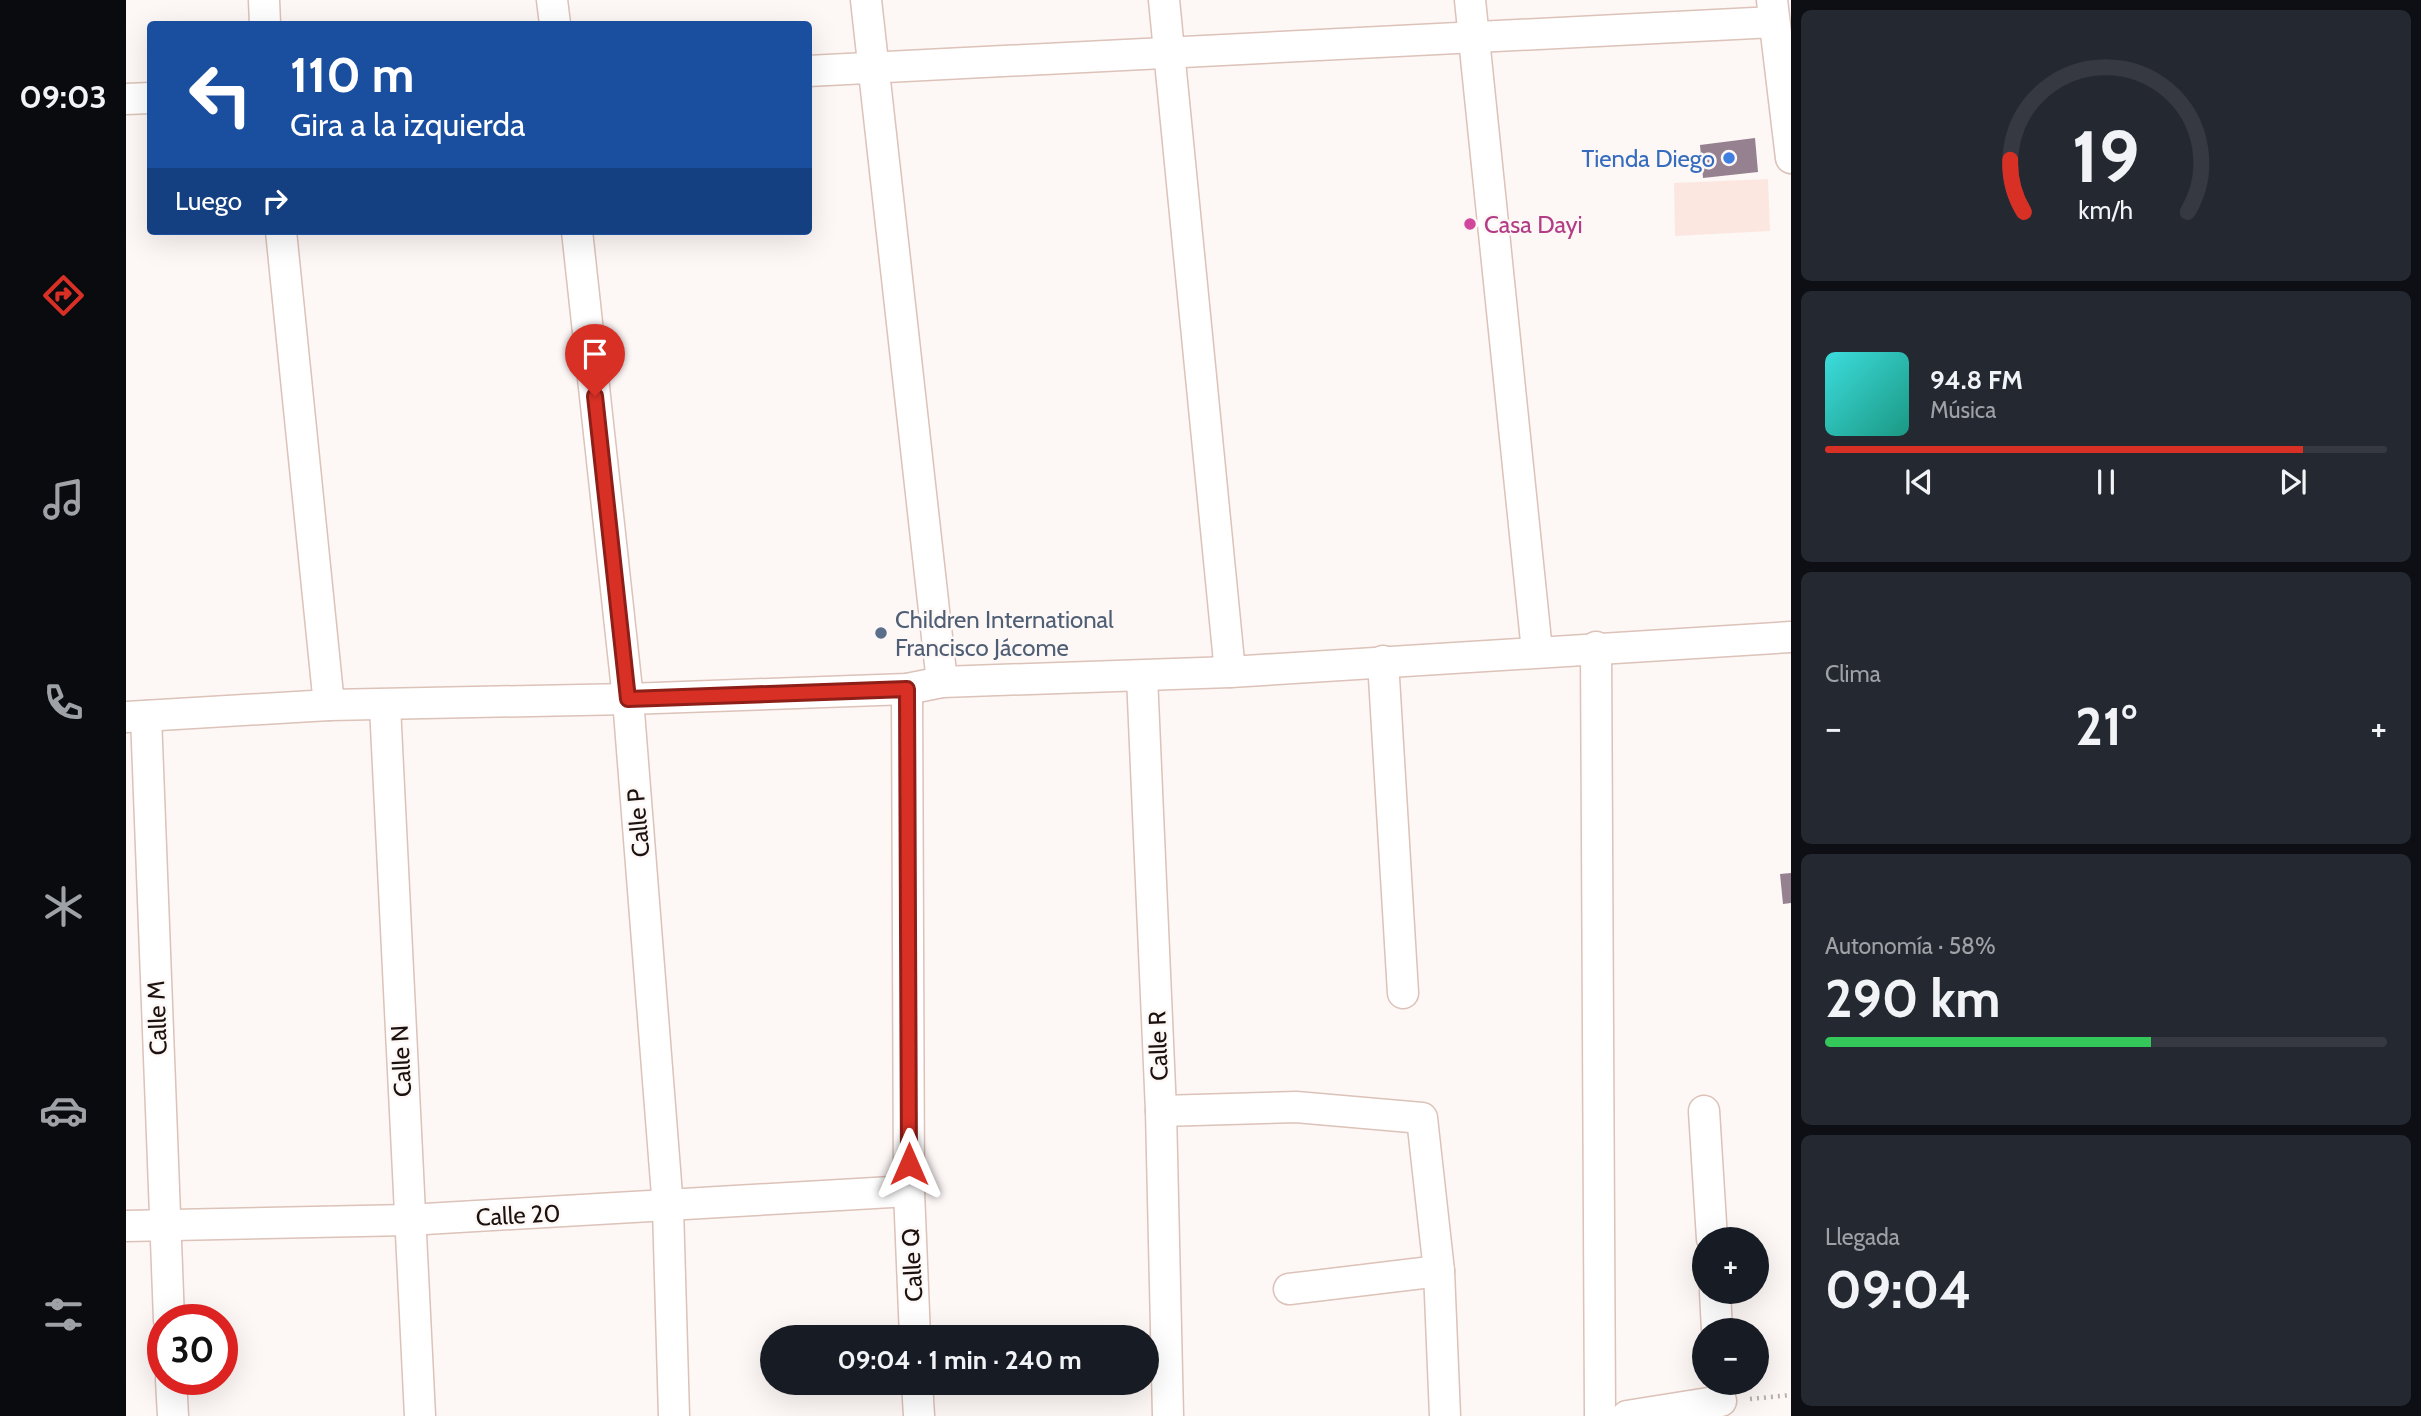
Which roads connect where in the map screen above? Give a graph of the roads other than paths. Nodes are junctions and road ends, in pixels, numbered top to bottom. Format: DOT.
graph roads {
  1 [pos="264,0"];
  2 [pos="552,0"];
  3 [pos="866,0"];
  4 [pos="1164,0"];
  5 [pos="1470,0"];
  6 [pos="1773,11"];
  7 [pos="265,21"];
  8 [pos="555,21"];
  9 [pos="1475,36"];
  10 [pos="1167,52"];
  11 [pos="874,68"];
  12 [pos="812,71"];
  13 [pos="147,98"];
  14 [pos="126,99"];
  15 [pos="1791,158"];
  16 [pos="281,235"];
  17 [pos="577,235"];
  18 [pos="1791,637"];
  19 [pos="1596,647"];
  20 [pos="1537,650"];
  21 [pos="1383,662"];
  22 [pos="1230,672"];
  23 [pos="1142,676"];
  24 [pos="942,682"];
  25 [pos="907,689"];
  26 [pos="628,699"];
  27 [pos="329,705"];
  28 [pos="385,706"];
  29 [pos="136,717"];
  30 [pos="1403,993"];
  31 [pos="1161,1111"];
  32 [pos="1704,1111"];
  33 [pos="909,1191"];
  34 [pos="668,1208"];
  35 [pos="408,1220"];
  36 [pos="164,1224"];
  37 [pos="126,1226"];
  38 [pos="1711,1227"];
  39 [pos="1439,1271"];
  40 [pos="1289,1289"];
  41 [pos="168,1304"];
  42 [pos="915,1325"];
  43 [pos="172,1395"];
  44 [pos="918,1395"];
  45 [pos="1721,1400"];
  46 [pos="173,1416"];
  47 [pos="420,1416"];
  48 [pos="674,1416"];
  49 [pos="919,1416"];
  50 [pos="1168,1416"];
  51 [pos="1444,1416"];
  52 [pos="1600,1416"];
  53 [pos="1627,1416"];
  1 -- 7 [label="street"];
  2 -- 8 [label="street"];
  3 -- 11 [label="street"];
  4 -- 10 [label="street"];
  5 -- 9 [label="street"];
  6 -- 9 [label="street"];
  6 -- 15 [label="street"];
  9 -- 10 [label="street"];
  9 -- 20 [label="street"];
  10 -- 11 [label="street"];
  10 -- 22 [label="street"];
  11 -- 12 [label="street"];
  11 -- 24 [label="street"];
  13 -- 14 [label="street"];
  16 -- 27 [label="street"];
  17 -- 26 [label="street, Calle P"];
  18 -- 19 [label="street"];
  19 -- 20 [label="street"];
  19 -- 52 [label="street"];
  20 -- 21 [label="street"];
  21 -- 22 [label="street"];
  21 -- 30 [label="street"];
  22 -- 23 [label="street"];
  23 -- 24 [label="street"];
  23 -- 31 [label="street, Calle R"];
  24 -- 25 [label="street"];
  25 -- 26 [label="street"];
  25 -- 33 [label="street, Calle Q"];
  26 -- 28 [label="street"];
  26 -- 34 [label="street, Calle P"];
  27 -- 28 [label="street"];
  27 -- 29 [label="street"];
  28 -- 35 [label="street, Calle N"];
  29 -- 36 [label="street, Calle M"];
  31 -- 39 [label="street"];
  31 -- 50 [label="street, Calle R"];
  32 -- 38 [label="street"];
  33 -- 34 [label="street, Calle 20"];
  33 -- 42 [label="street, Calle Q"];
  34 -- 35 [label="street, Calle 20"];
  34 -- 48 [label="street, Calle P"];
  35 -- 36 [label="street, Calle 20"];
  35 -- 47 [label="street, Calle N"];
  36 -- 37 [label="street, Calle 20"];
  36 -- 41 [label="street, Calle M"];
  39 -- 40 [label="street"];
  39 -- 51 [label="street"];
  43 -- 46 [label="street"];
  44 -- 49 [label="street"];
  45 -- 53 [label="street"];
}
